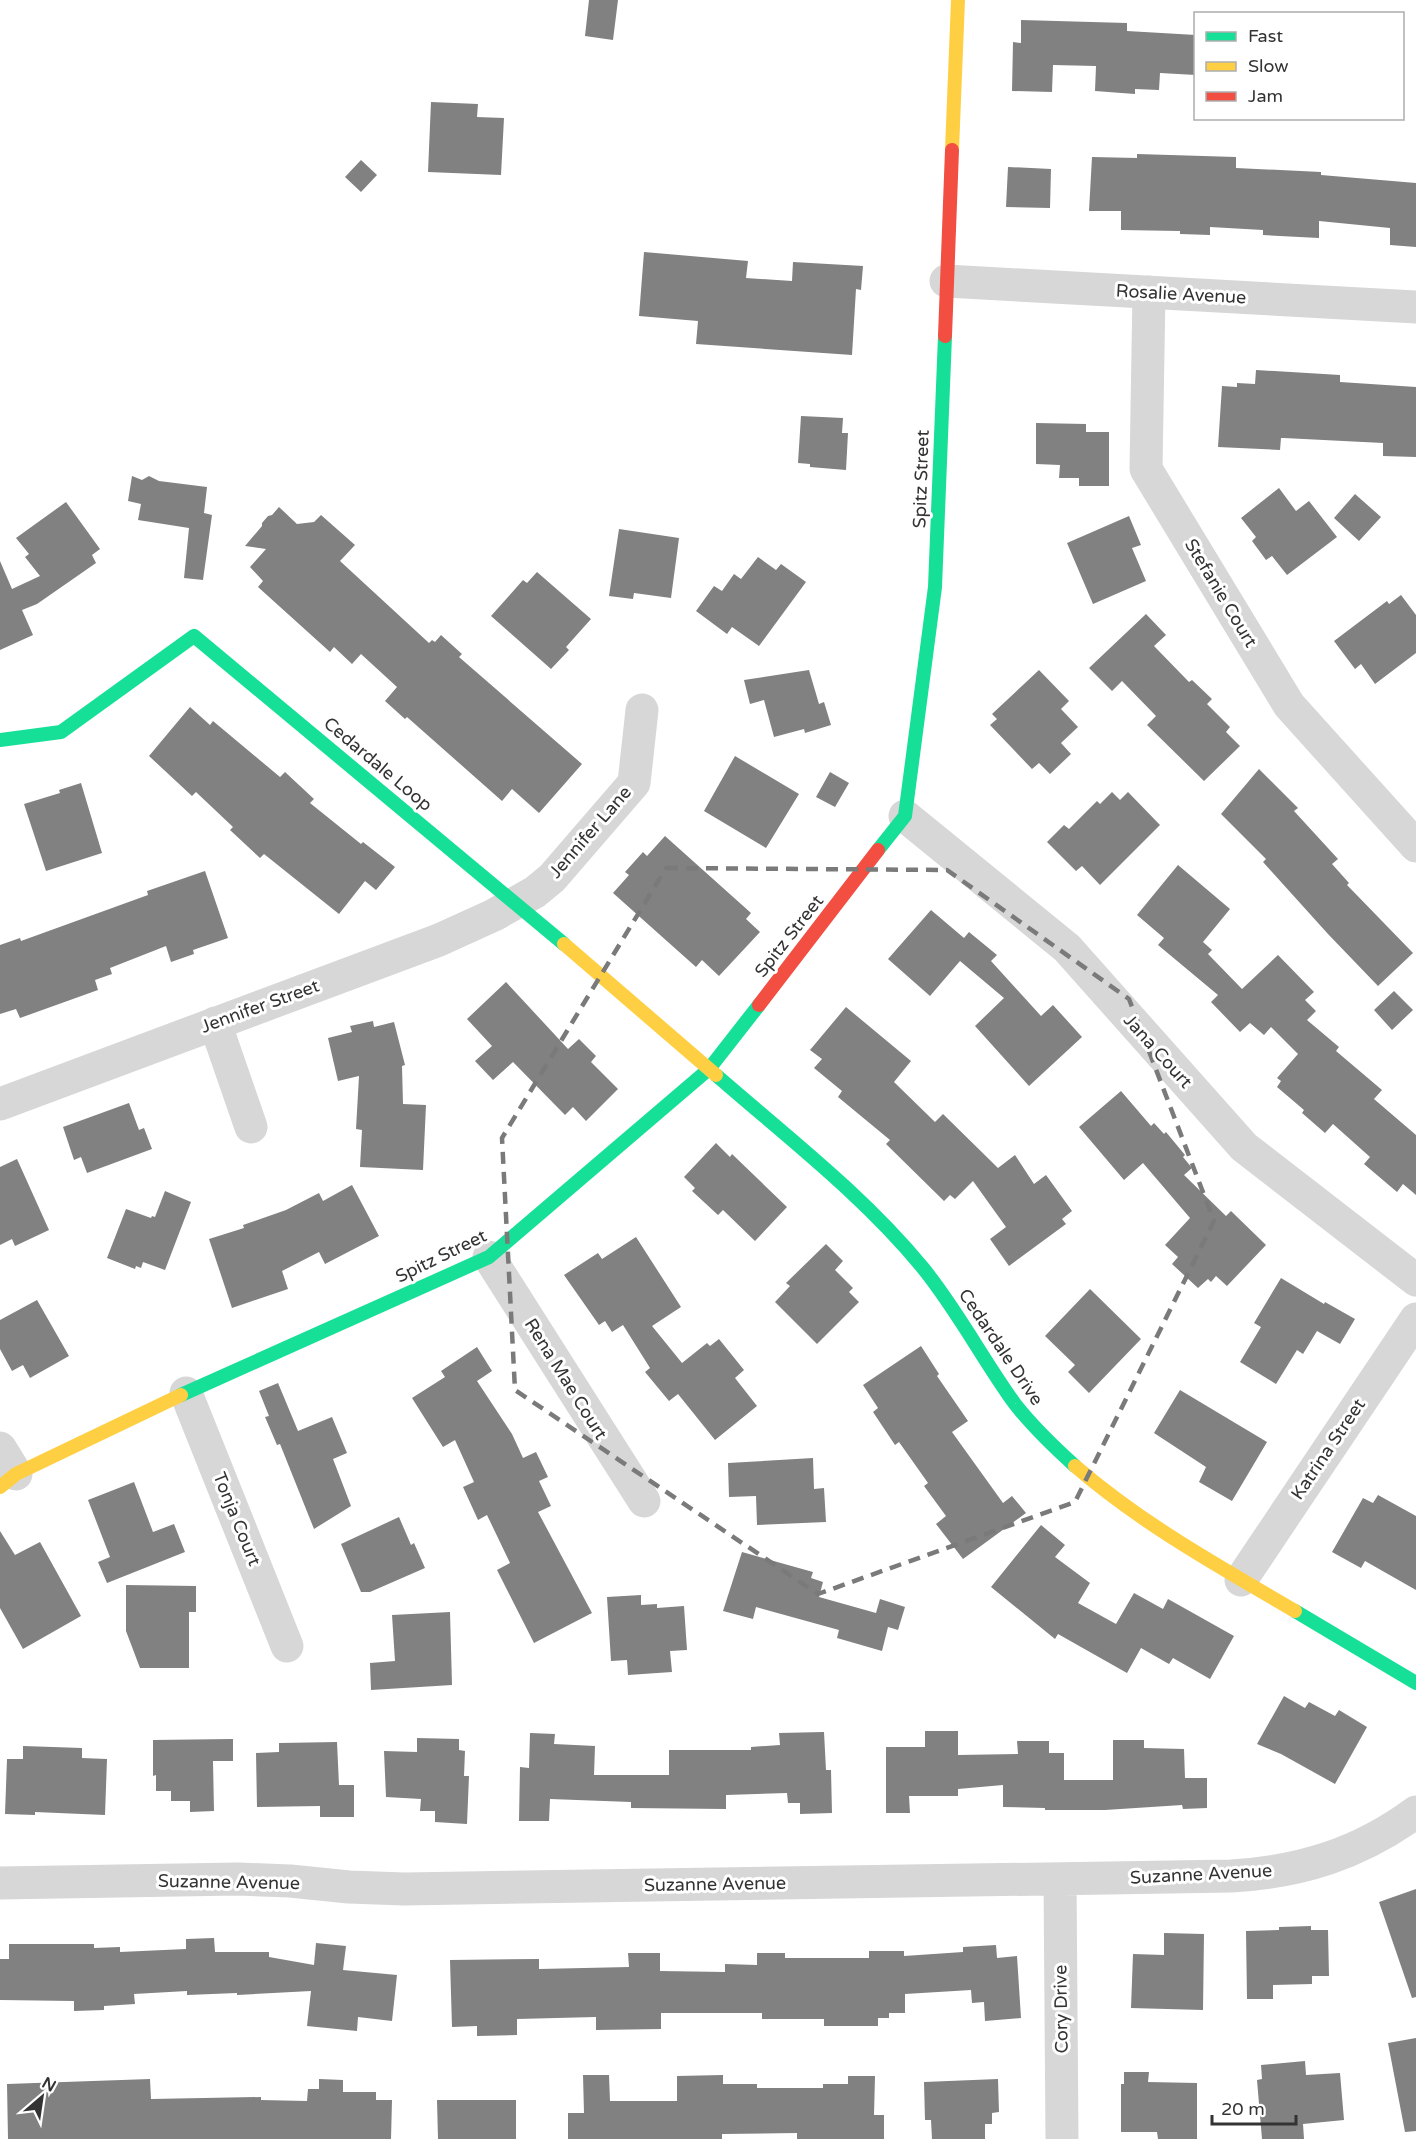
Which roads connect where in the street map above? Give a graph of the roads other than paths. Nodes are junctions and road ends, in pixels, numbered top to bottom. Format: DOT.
graph roads {
  1 [pos="958,0"];
  2 [pos="946,281"];
  3 [pos="1149,292"];
  4 [pos="1416,307"];
  5 [pos="642,710"];
  6 [pos="0,740"];
  7 [pos="905,816"];
  8 [pos="1416,846"];
  9 [pos="517,903"];
  10 [pos="214,1023"];
  11 [pos="709,1069"];
  12 [pos="0,1104"];
  13 [pos="251,1127"];
  14 [pos="489,1257"];
  15 [pos="1416,1280"];
  16 [pos="1416,1319"];
  17 [pos="186,1393"];
  18 [pos="5,1470"];
  19 [pos="644,1501"];
  20 [pos="1240,1580"];
  21 [pos="287,1646"];
  22 [pos="1416,1683"];
  23 [pos="1416,1812"];
  24 [pos="1060,1879"];
  25 [pos="0,1883"];
  26 [pos="1062,2139"];
  1 -- 2 [label="street, Spitz Street"];
  2 -- 3 [label="street, Rosalie Avenue"];
  2 -- 7 [label="street, Spitz Street"];
  3 -- 4 [label="street, Rosalie Avenue"];
  3 -- 8 [label="street, Stefanie Court"];
  5 -- 9 [label="street, Jennifer Lane"];
  6 -- 9 [label="street, Cedardale Loop"];
  7 -- 11 [label="street, Spitz Street"];
  7 -- 15 [label="street, Jana Court"];
  9 -- 10 [label="street, Jennifer Street"];
  9 -- 11 [label="street, Cedardale Loop"];
  10 -- 12 [label="street, Jennifer Street"];
  10 -- 13 [label="street"];
  11 -- 14 [label="street, Spitz Street"];
  11 -- 20 [label="street, Cedardale Drive"];
  14 -- 17 [label="street, Spitz Street"];
  14 -- 19 [label="street, Rena Mae Court"];
  16 -- 20 [label="street, Katrina Street"];
  17 -- 18 [label="street, Spitz Street"];
  17 -- 21 [label="street, Tonja Court"];
  20 -- 22 [label="street, Cedardale Drive"];
  23 -- 24 [label="street, Suzanne Avenue"];
  24 -- 25 [label="street, Suzanne Avenue"];
  24 -- 26 [label="street, Cory Drive"];
}
